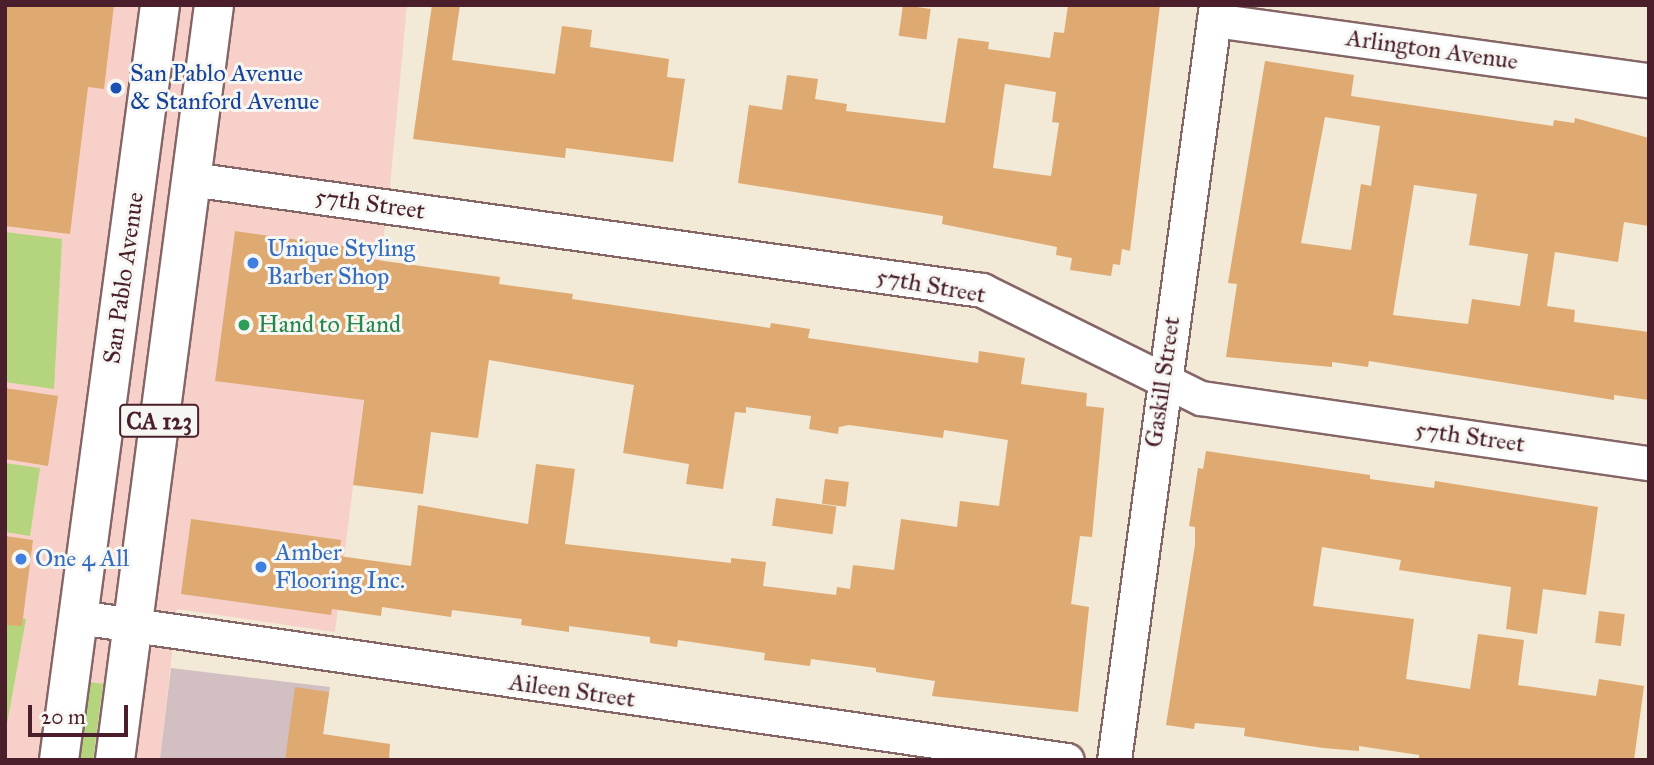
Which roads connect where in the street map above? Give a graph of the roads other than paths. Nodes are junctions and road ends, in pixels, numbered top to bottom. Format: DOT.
graph roads {
  1 [pos="160,5"];
  2 [pos="214,5"];
  3 [pos="1215,13"];
  4 [pos="1649,80"];
  5 [pos="191,179"];
  6 [pos="1163,379"];
  7 [pos="1649,463"];
  8 [pos="78,617"];
  9 [pos="132,626"];
  10 [pos="59,760"];
  11 [pos="114,760"];
  12 [pos="1067,760"];
  13 [pos="1114,760"];
  1 -- 8 [label="main road, San Pablo Avenue / CA 123"];
  2 -- 5 [label="main road, CA 123"];
  3 -- 4 [label="street, Arlington Avenue"];
  3 -- 6 [label="street, Gaskill Street"];
  5 -- 6 [label="street, 57th Street"];
  5 -- 9 [label="main road, CA 123"];
  6 -- 7 [label="street, 57th Street"];
  6 -- 13 [label="street, Gaskill Street"];
  8 -- 9 [label="street, Aileen Street"];
  8 -- 10 [label="main road, San Pablo Avenue / CA 123"];
  9 -- 11 [label="main road, CA 123"];
  9 -- 12 [label="street, Aileen Street"];
}
